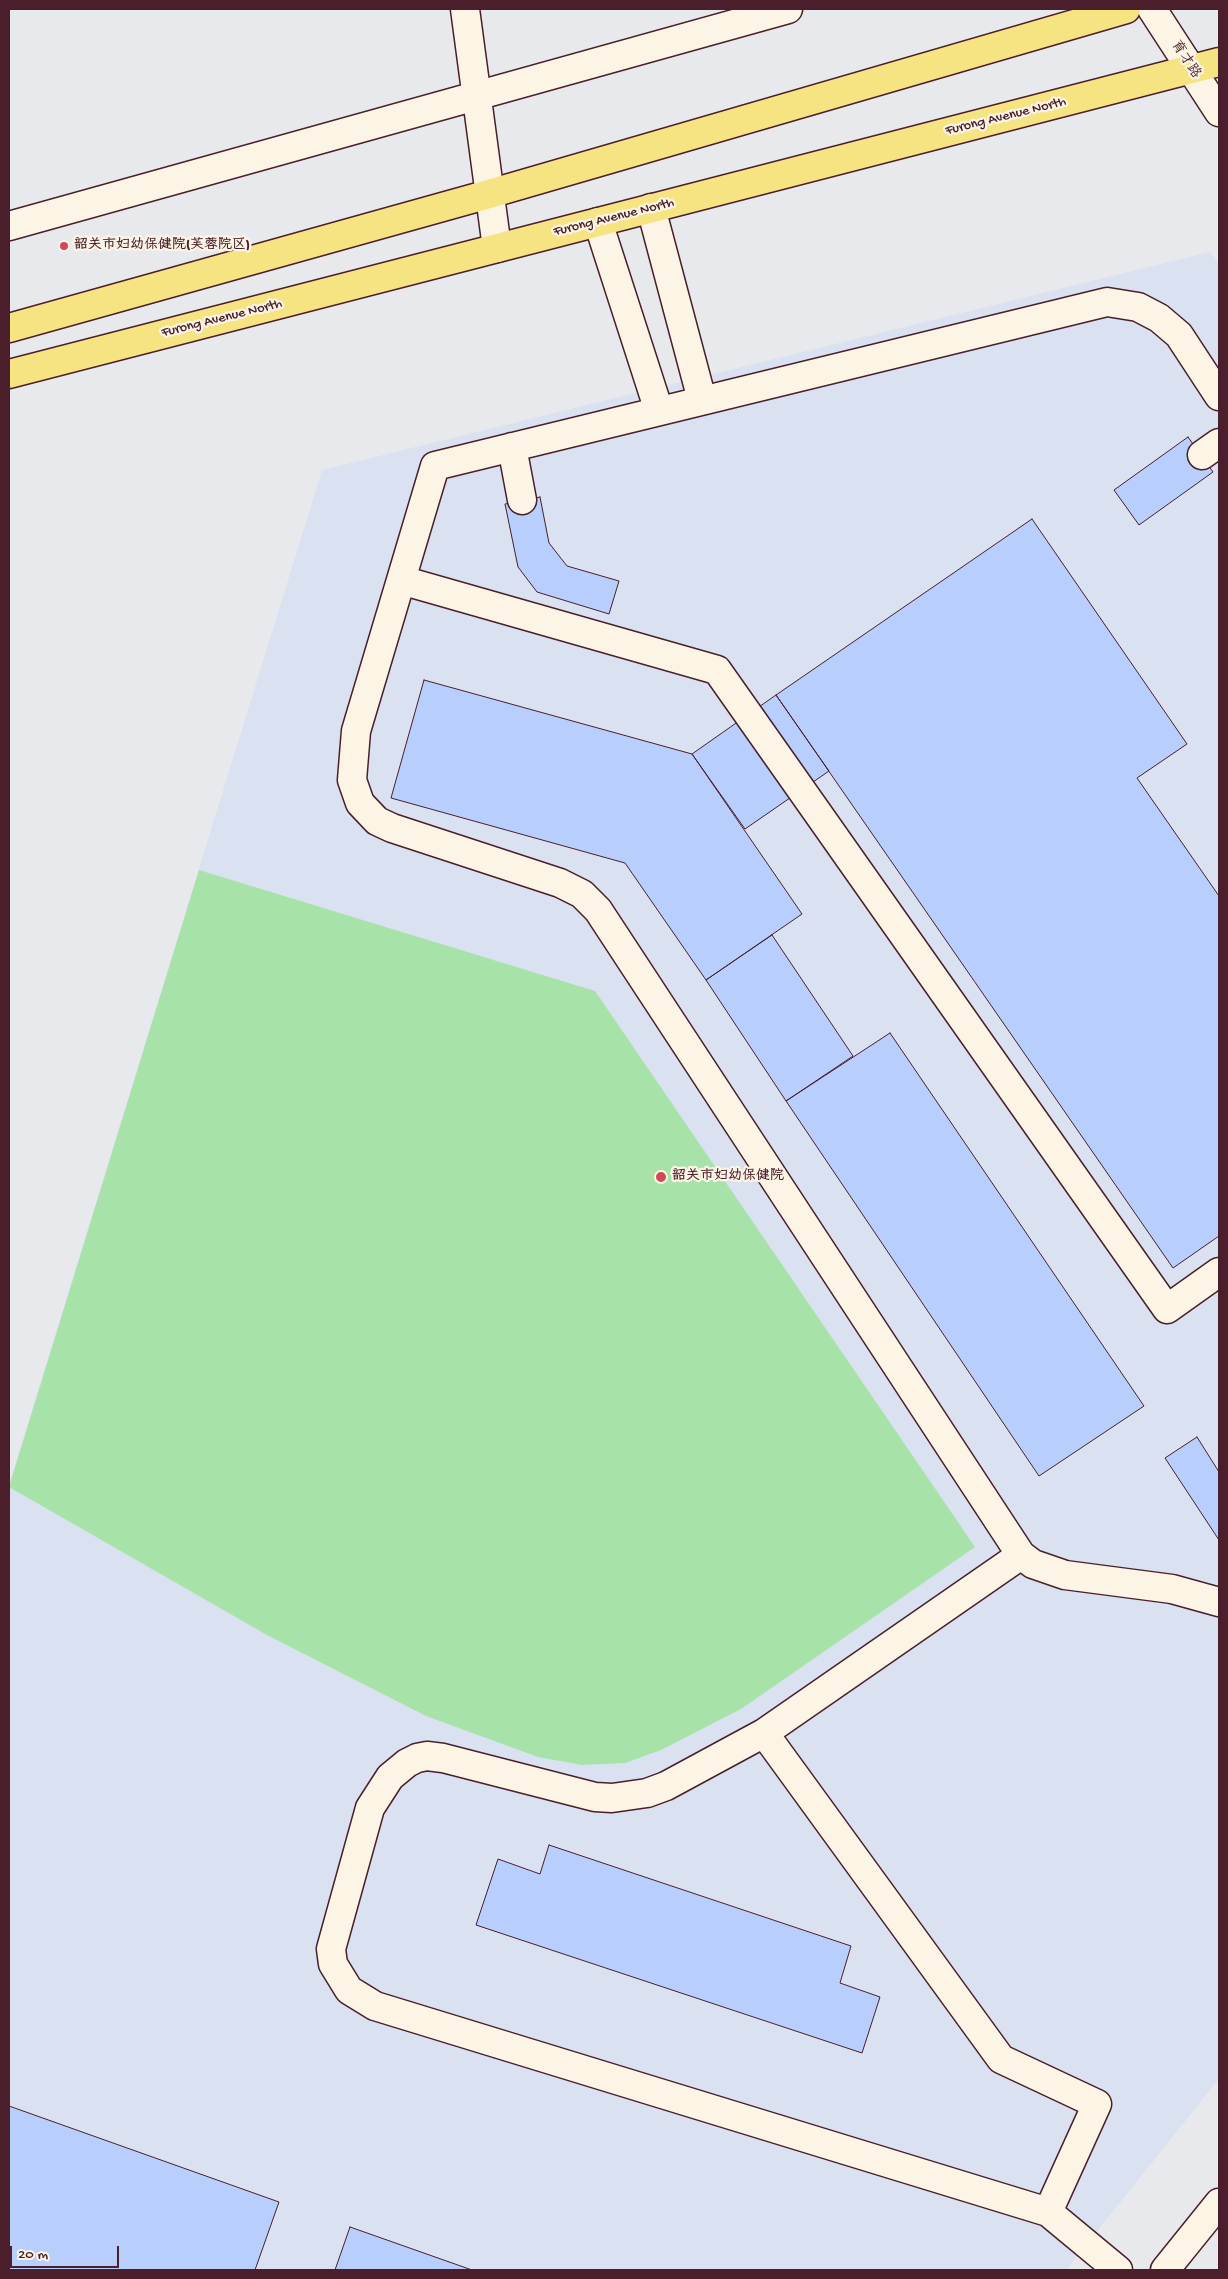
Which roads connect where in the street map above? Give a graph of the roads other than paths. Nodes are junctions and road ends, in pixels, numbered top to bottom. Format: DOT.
graph roads {
  1 [pos="465,9"];
  2 [pos="788,9"];
  3 [pos="1126,9"];
  4 [pos="1152,9"];
  5 [pos="1219,62"];
  6 [pos="1191,69"];
  7 [pos="476,95"];
  8 [pos="1219,112"];
  9 [pos="490,194"];
  10 [pos="651,208"];
  11 [pos="598,222"];
  12 [pos="9,226"];
  13 [pos="496,248"];
  14 [pos="9,328"];
  15 [pos="9,374"];
  16 [pos="1219,396"];
  17 [pos="702,400"];
  18 [pos="658,410"];
  19 [pos="512,446"];
  20 [pos="522,500"];
  21 [pos="401,580"];
  22 [pos="1219,1272"];
  23 [pos="1021,1555"];
  24 [pos="1219,1602"];
  25 [pos="764,1734"];
  26 [pos="1219,2203"];
  27 [pos="1048,2212"];
  28 [pos="1118,2270"];
  29 [pos="1165,2270"];
  1 -- 7 [label="street"];
  2 -- 7 [label="street"];
  3 -- 9 [label="main road"];
  4 -- 6 [label="street, 育才路"];
  5 -- 6 [label="main road, Furong Avenue North"];
  6 -- 8 [label="street, 育才路"];
  6 -- 10 [label="main road, Furong Avenue North"];
  7 -- 9 [label="street"];
  7 -- 12 [label="street"];
  9 -- 13 [label="street"];
  9 -- 14 [label="main road"];
  10 -- 11 [label="main road, Furong Avenue North"];
  10 -- 17 [label="street"];
  11 -- 13 [label="main road, Furong Avenue North"];
  11 -- 18 [label="street"];
  13 -- 15 [label="main road, Furong Avenue North"];
  16 -- 17 [label="street"];
  17 -- 18 [label="street"];
  18 -- 19 [label="street"];
  19 -- 20 [label="street"];
  19 -- 21 [label="street"];
  21 -- 22 [label="street"];
  21 -- 23 [label="street"];
  23 -- 24 [label="street"];
  23 -- 25 [label="street"];
  25 -- 27 [label="street"];
  25 -- 27 [label="street"];
  26 -- 29 [label="street"];
  27 -- 28 [label="street"];
}
